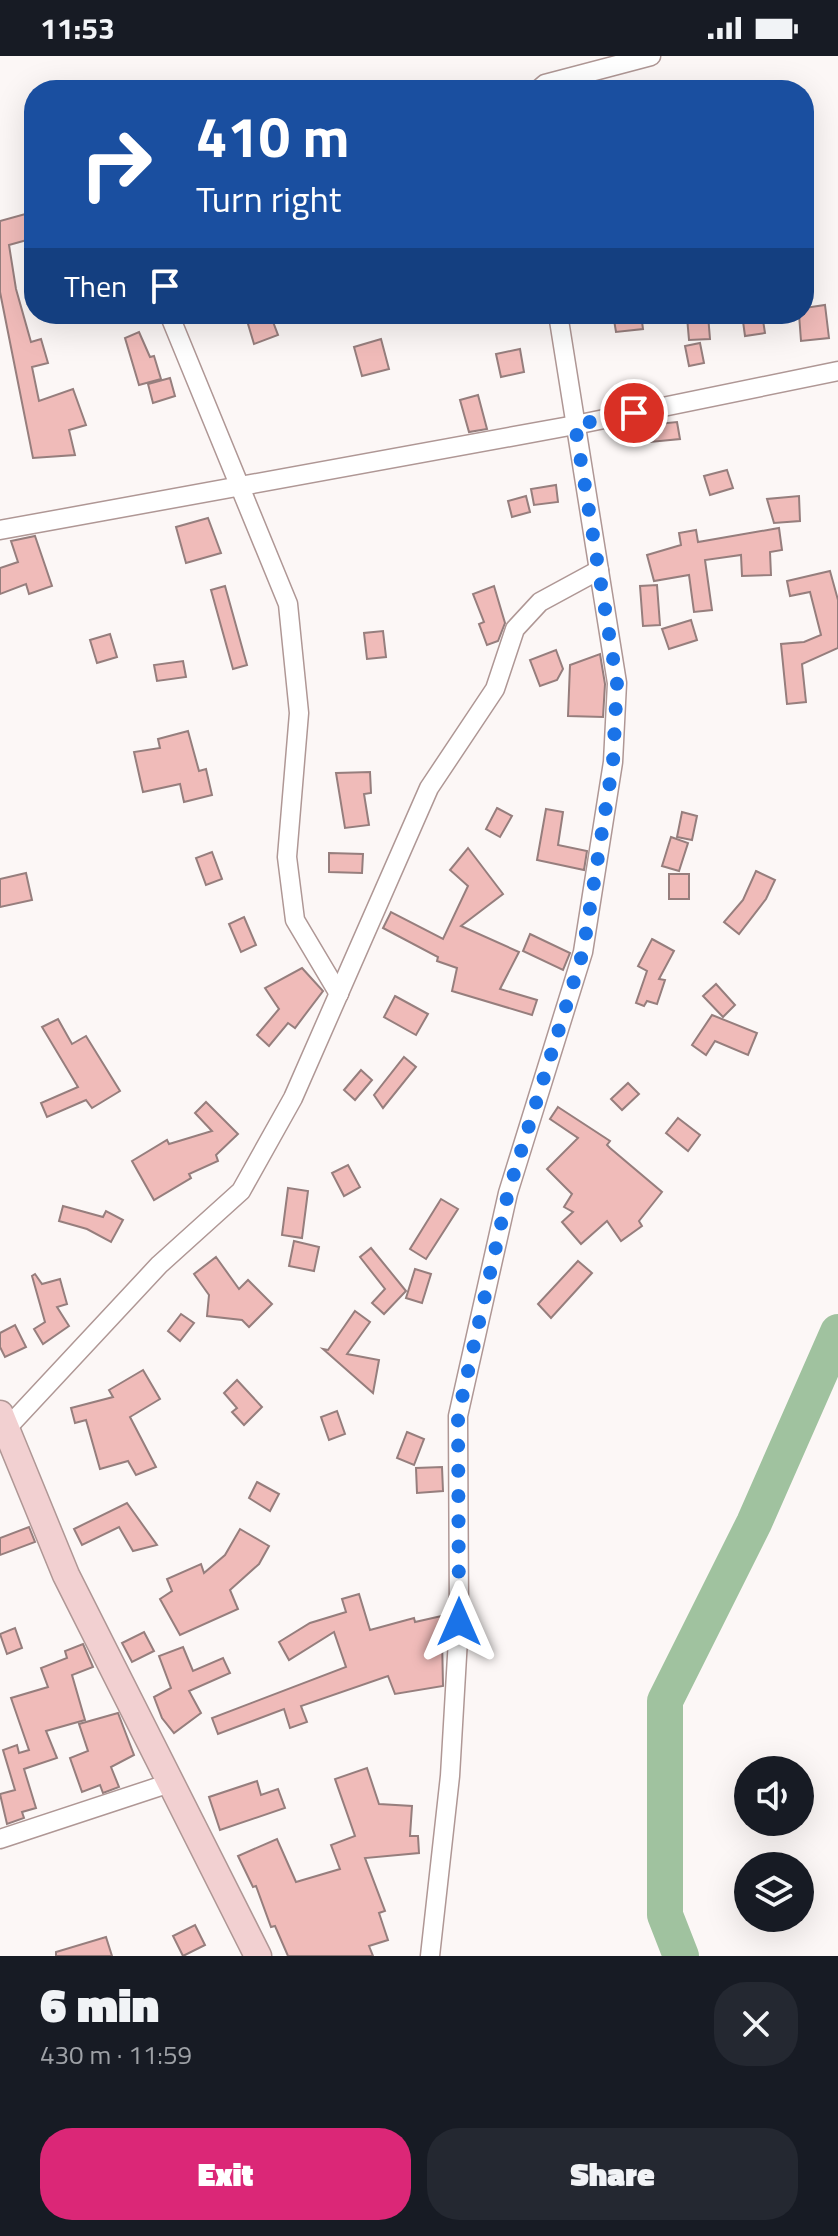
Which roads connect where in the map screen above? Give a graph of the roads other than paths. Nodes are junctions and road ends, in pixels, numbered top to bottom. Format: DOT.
graph roads {
  1 [pos="651,56"];
  2 [pos="560,80"];
  3 [pos="173,324"];
  4 [pos="560,324"];
  5 [pos="838,371"];
  6 [pos="575,425"];
  7 [pos="242,486"];
  8 [pos="0,530"];
  9 [pos="599,570"];
  10 [pos="339,994"];
  11 [pos="4,1421"];
  12 [pos="170,1783"];
  13 [pos="0,1839"];
  14 [pos="258,1956"];
  15 [pos="430,1956"];
  1 -- 2 [label="street"];
  3 -- 7 [label="street"];
  4 -- 6 [label="street"];
  5 -- 6 [label="street"];
  6 -- 7 [label="street"];
  6 -- 9 [label="street"];
  7 -- 8 [label="street"];
  7 -- 10 [label="street"];
  9 -- 10 [label="street"];
  9 -- 15 [label="street"];
  10 -- 11 [label="street"];
  11 -- 12 [label="street"];
  12 -- 13 [label="street"];
  12 -- 14 [label="street"];
}
